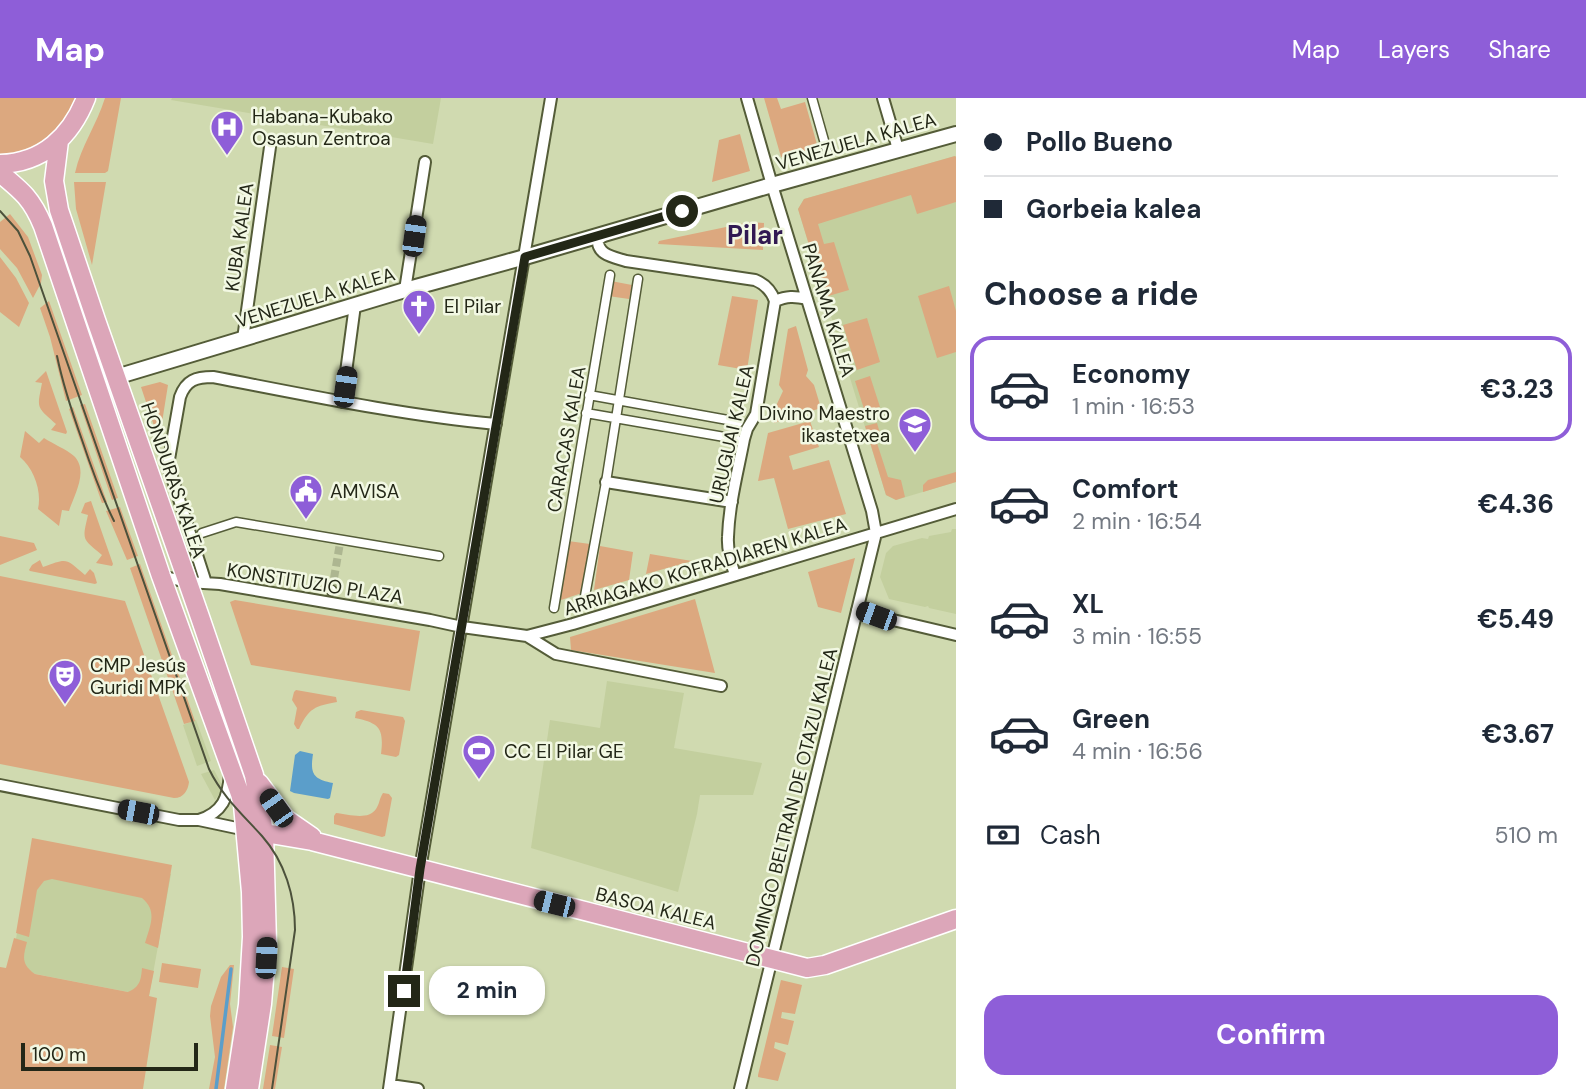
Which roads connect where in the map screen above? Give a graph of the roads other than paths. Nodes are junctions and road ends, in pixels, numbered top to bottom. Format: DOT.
graph roads {
  1 [pos="86,98"];
  2 [pos="551,98"];
  3 [pos="747,98"];
  4 [pos="812,98"];
  5 [pos="883,98"];
  6 [pos="956,134"];
  7 [pos="271,140"];
  8 [pos="59,141"];
  9 [pos="898,149"];
  10 [pos="827,151"];
  11 [pos="425,162"];
  12 [pos="0,164"];
  13 [pos="0,173"];
  14 [pos="772,185"];
  15 [pos="606,234"];
  16 [pos="525,257"];
  17 [pos="610,275"];
  18 [pos="638,279"];
  19 [pos="405,290"];
  20 [pos="807,299"];
  21 [pos="775,301"];
  22 [pos="355,305"];
  23 [pos="243,339"];
  24 [pos="116,377"];
  25 [pos="590,395"];
  26 [pos="619,401"];
  27 [pos="342,402"];
  28 [pos="586,413"];
  29 [pos="616,419"];
  30 [pos="739,422"];
  31 [pos="496,425"];
  32 [pos="736,439"];
  33 [pos="606,482"];
  34 [pos="732,502"];
  35 [pos="956,509"];
  36 [pos="202,533"];
  37 [pos="876,533"];
  38 [pos="439,556"];
  39 [pos="735,575"];
  40 [pos="161,576"];
  41 [pos="187,582"];
  42 [pos="206,583"];
  43 [pos="585,596"];
  44 [pos="554,608"];
  45 [pos="857,610"];
  46 [pos="462,627"];
  47 [pos="956,635"];
  48 [pos="527,636"];
  49 [pos="721,686"];
  50 [pos="230,768"];
  51 [pos="254,775"];
  52 [pos="3,787"];
  53 [pos="200,820"];
  54 [pos="255,831"];
  55 [pos="306,840"];
  56 [pos="327,845"];
  57 [pos="264,858"];
  58 [pos="249,869"];
  59 [pos="420,869"];
  60 [pos="956,919"];
  61 [pos="771,959"];
  62 [pos="389,1087"];
  63 [pos="740,1087"];
  64 [pos="235,1089"];
  65 [pos="248,1089"];
  66 [pos="418,1089"];
  67 [pos="753,1089"];
  1 -- 8 [label="main road"];
  2 -- 16 [label="street"];
  3 -- 14 [label="street, PANAMA KALEA"];
  4 -- 10 [label="street"];
  5 -- 9 [label="street"];
  6 -- 9 [label="street, VENEZUELA KALEA"];
  7 -- 23 [label="street, KUBA KALEA"];
  8 -- 12 [label="main road"];
  8 -- 24 [label="main road, HONDURAS KALEA"];
  9 -- 14 [label="street, VENEZUELA KALEA"];
  11 -- 19 [label="street"];
  13 -- 40 [label="main road"];
  14 -- 15 [label="street, VENEZUELA KALEA"];
  14 -- 20 [label="street, PANAMA KALEA"];
  15 -- 16 [label="street, VENEZUELA KALEA"];
  15 -- 21 [label="street"];
  16 -- 19 [label="street, VENEZUELA KALEA"];
  16 -- 31 [label="street"];
  17 -- 25 [label="street, CARACAS KALEA"];
  18 -- 26 [label="street"];
  19 -- 22 [label="street, VENEZUELA KALEA"];
  20 -- 21 [label="street"];
  20 -- 37 [label="street, PANAMA KALEA"];
  21 -- 34 [label="street, URUGUAI KALEA"];
  22 -- 23 [label="street, VENEZUELA KALEA"];
  22 -- 27 [label="street"];
  23 -- 24 [label="street, VENEZUELA KALEA"];
  24 -- 41 [label="main road, HONDURAS KALEA"];
  25 -- 26 [label="street"];
  25 -- 28 [label="street, CARACAS KALEA"];
  26 -- 29 [label="street"];
  26 -- 30 [label="street"];
  27 -- 31 [label="street"];
  27 -- 42 [label="street"];
  28 -- 29 [label="street"];
  28 -- 44 [label="street, CARACAS KALEA"];
  29 -- 32 [label="street"];
  29 -- 33 [label="street"];
  31 -- 46 [label="street"];
  33 -- 34 [label="street"];
  33 -- 43 [label="street"];
  34 -- 39 [label="street, URUGUAI KALEA"];
  35 -- 37 [label="street, ARRIAGAKO KOFRADIAREN KALEA"];
  36 -- 38 [label="street"];
  37 -- 39 [label="street, ARRIAGAKO KOFRADIAREN KALEA"];
  37 -- 45 [label="street, DOMINGO BELTRAN DE OTAZU KALEA"];
  39 -- 48 [label="street, ARRIAGAKO KOFRADIAREN KALEA"];
  40 -- 41 [label="street, KONSTITUZIO PLAZA"];
  40 -- 50 [label="main road"];
  41 -- 42 [label="street, KONSTITUZIO PLAZA"];
  41 -- 51 [label="main road, HONDURAS KALEA"];
  42 -- 46 [label="street, KONSTITUZIO PLAZA"];
  45 -- 47 [label="street"];
  45 -- 61 [label="street, DOMINGO BELTRAN DE OTAZU KALEA"];
  46 -- 48 [label="street, ARRIAGAKO KOFRADIAREN KALEA"];
  46 -- 59 [label="street"];
  48 -- 49 [label="street"];
  50 -- 53 [label="street"];
  50 -- 54 [label="main road"];
  51 -- 54 [label="main road, HONDURAS KALEA"];
  51 -- 56 [label="main road, BASOA KALEA"];
  52 -- 53 [label="street"];
  53 -- 54 [label="street"];
  54 -- 55 [label="main road, BASOA KALEA"];
  54 -- 57 [label="main road"];
  54 -- 58 [label="main road"];
  55 -- 56 [label="main road, BASOA KALEA"];
  55 -- 57 [label="main road"];
  56 -- 59 [label="main road, BASOA KALEA"];
  57 -- 58 [label="main road"];
  57 -- 65 [label="main road"];
  58 -- 64 [label="main road"];
  59 -- 61 [label="main road, BASOA KALEA"];
  59 -- 62 [label="street"];
  60 -- 61 [label="main road, BASOA KALEA"];
  61 -- 63 [label="street, DOMINGO BELTRAN DE OTAZU KALEA"];
  62 -- 66 [label="street"];
  63 -- 67 [label="street"];
}
